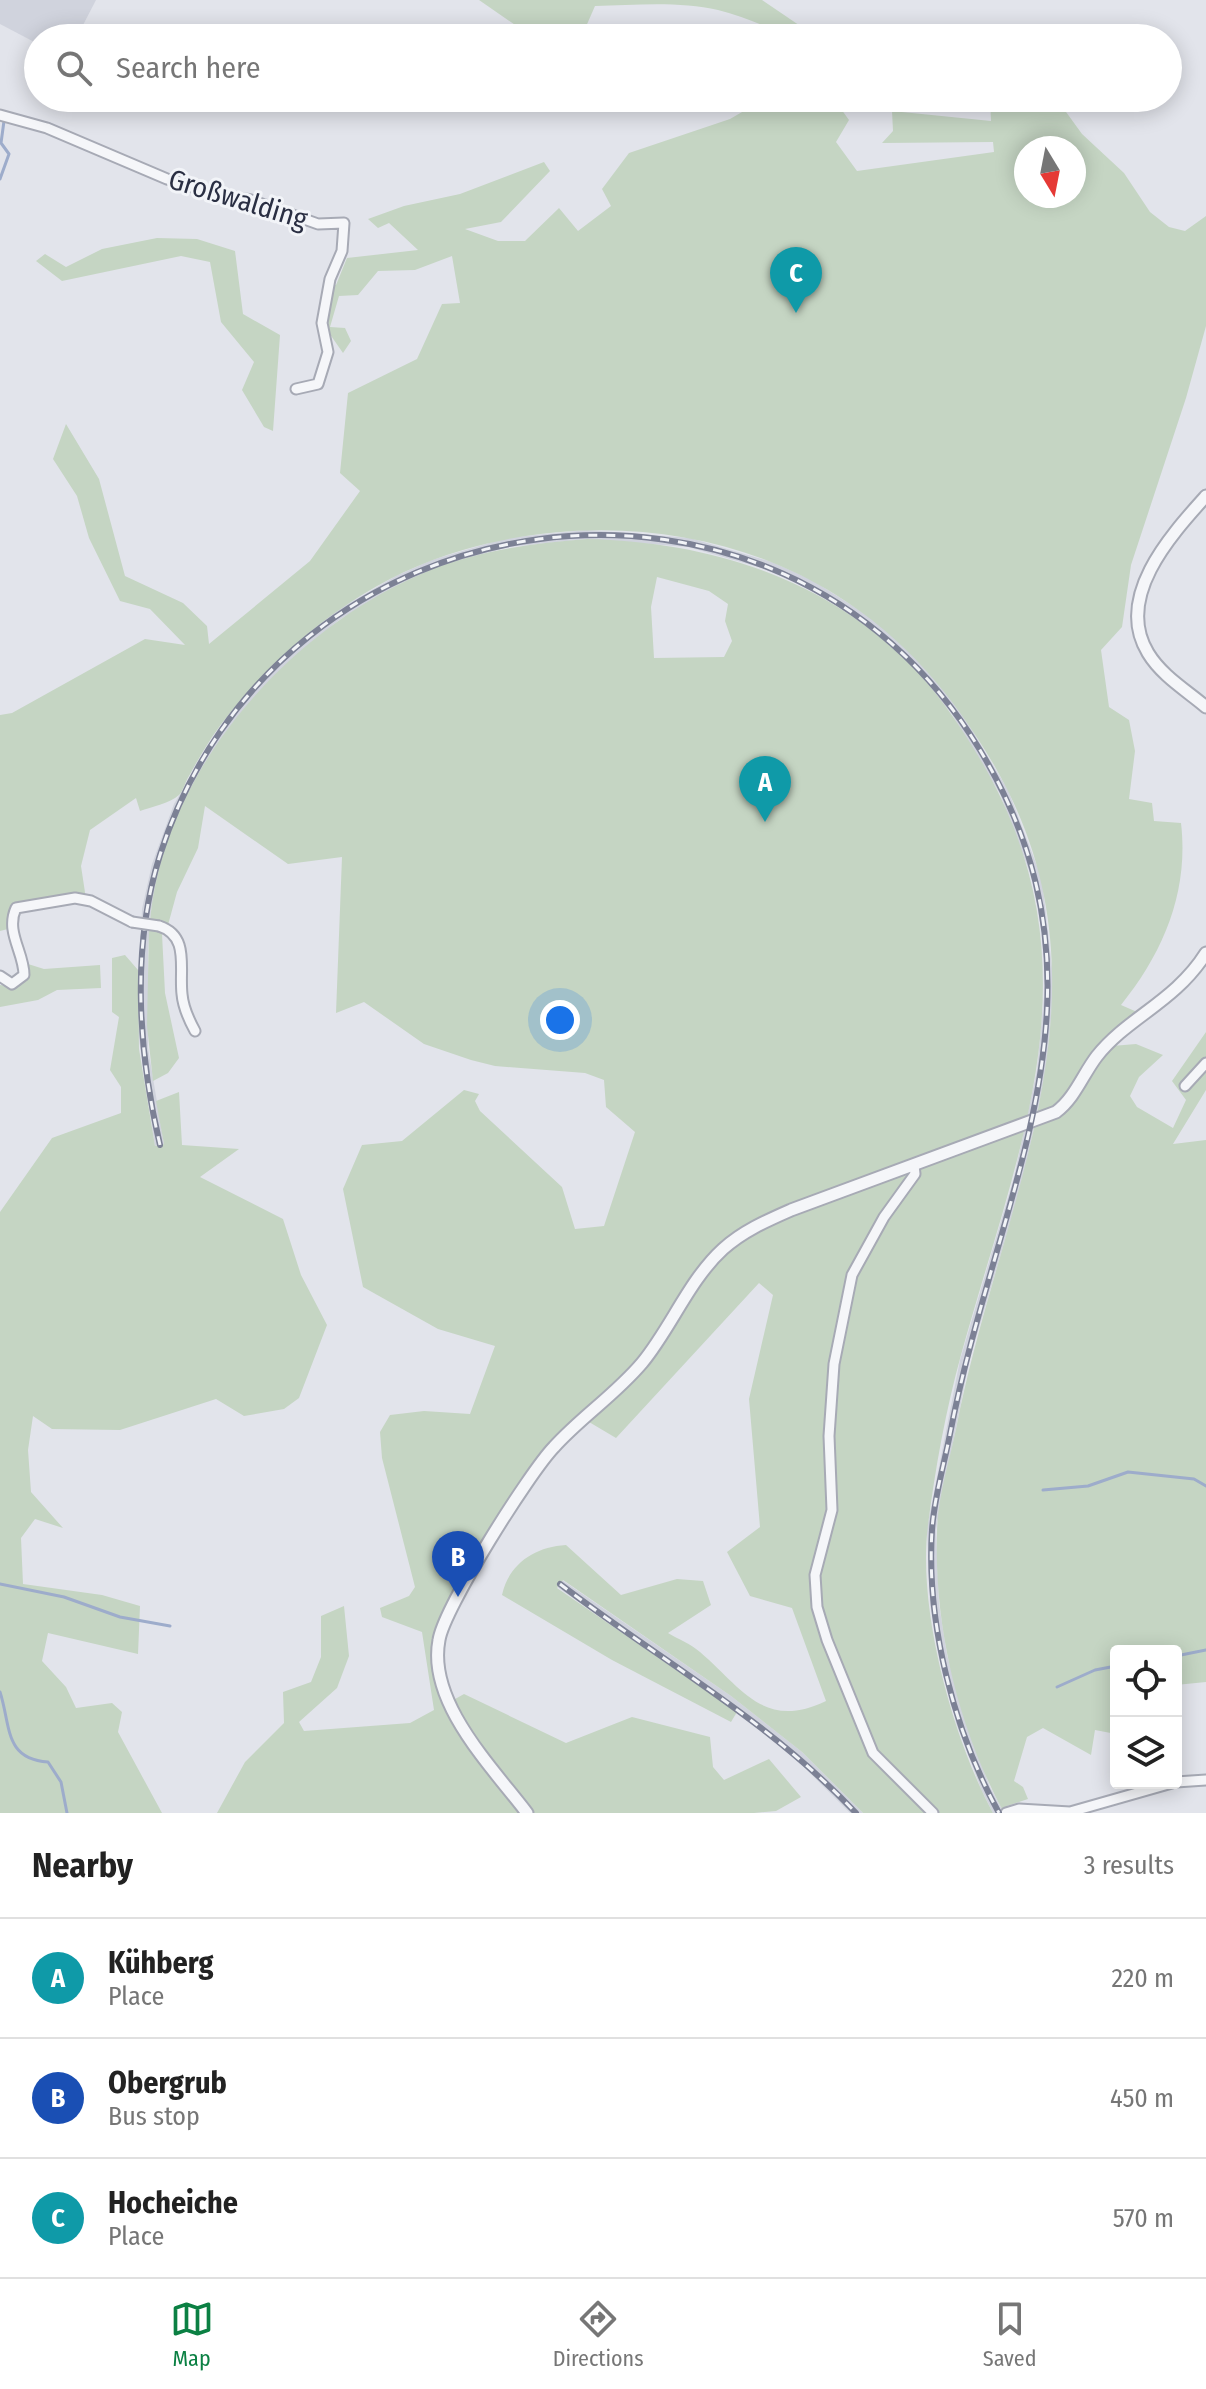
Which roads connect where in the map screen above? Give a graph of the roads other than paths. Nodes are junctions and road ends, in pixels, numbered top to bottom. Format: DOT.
graph roads {
  1 [pos="0,115"];
  2 [pos="296,389"];
  3 [pos="1206,496"];
  4 [pos="1206,707"];
  5 [pos="1204,961"];
  6 [pos="0,976"];
  7 [pos="195,1031"];
  8 [pos="1206,1063"];
  9 [pos="1185,1086"];
  10 [pos="914,1165"];
  11 [pos="1206,1780"];
  12 [pos="1182,1782"];
  13 [pos="1152,1789"];
  14 [pos="527,1813"];
  15 [pos="933,1813"];
  16 [pos="1006,1813"];
  1 -- 2 [label="street, Großwalding"];
  3 -- 4 [label="street"];
  5 -- 10 [label="street"];
  6 -- 7 [label="street, bridge"];
  8 -- 9 [label="street"];
  10 -- 14 [label="street"];
  10 -- 15 [label="street"];
  11 -- 12 [label="street"];
  13 -- 16 [label="street"];
}
